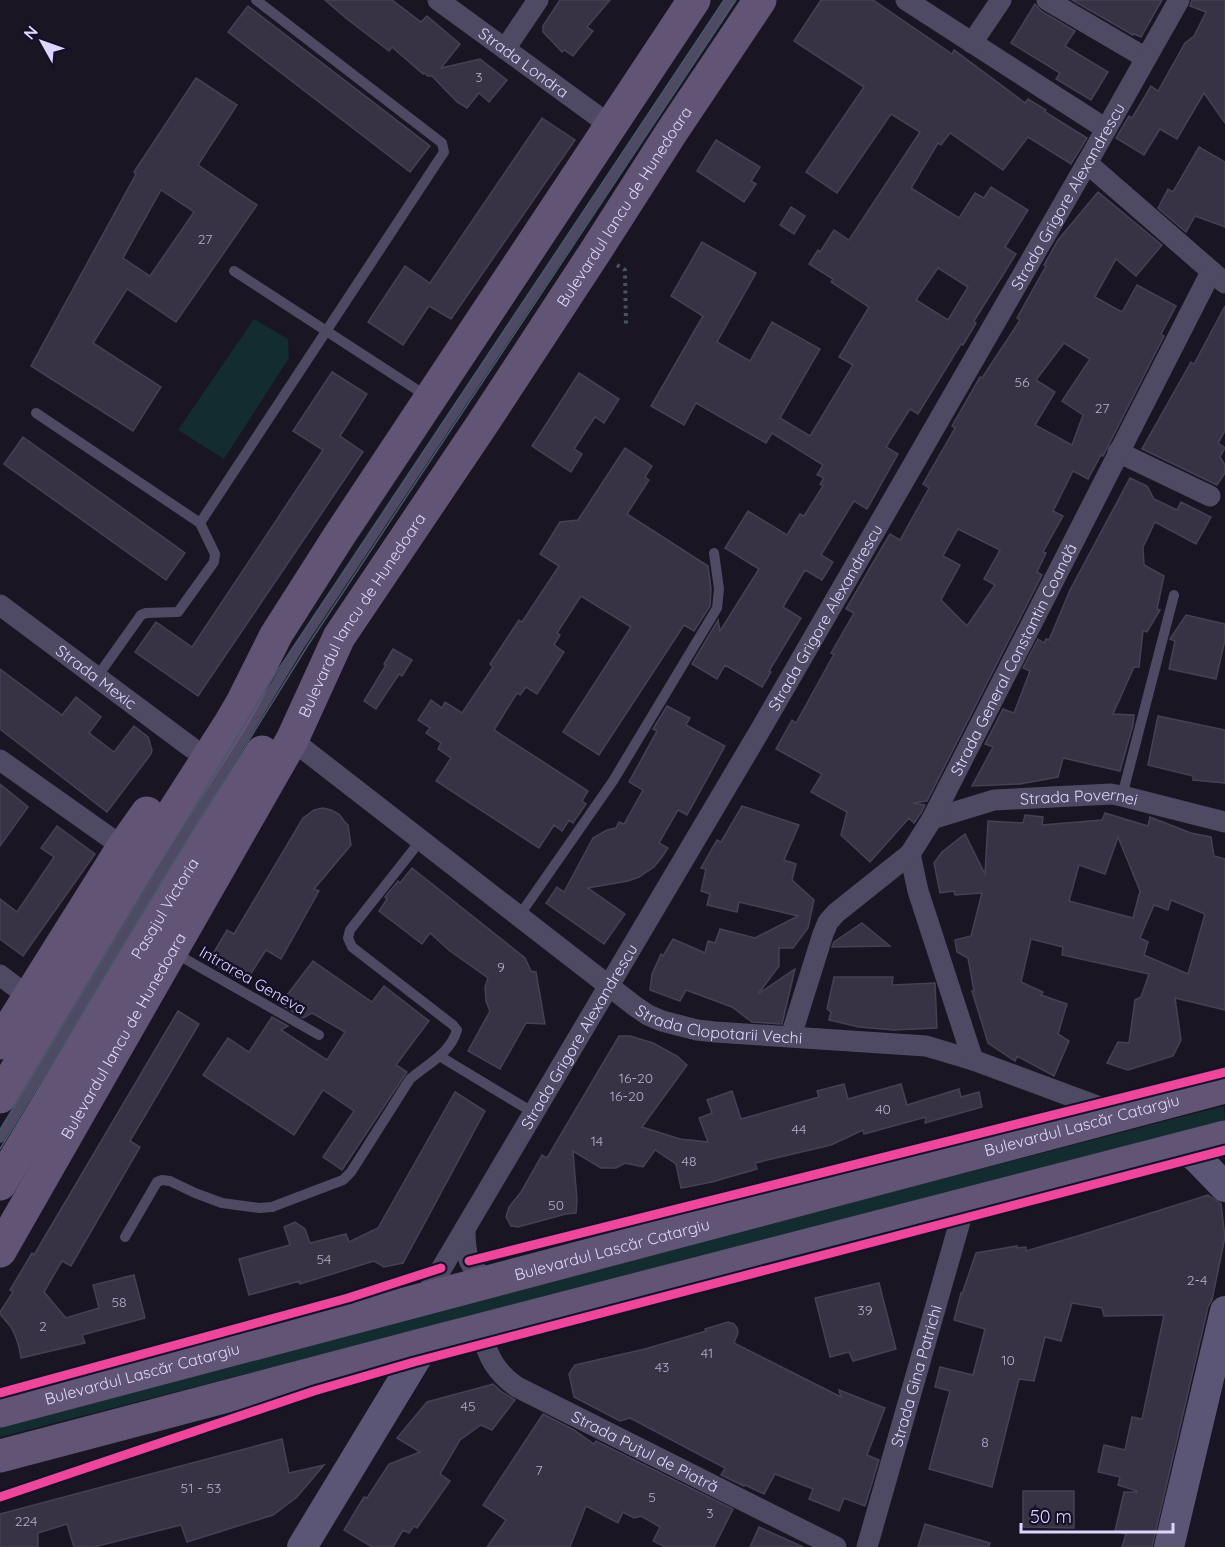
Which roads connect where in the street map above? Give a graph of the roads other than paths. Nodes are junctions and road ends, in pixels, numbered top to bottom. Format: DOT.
graph roads {
  1 [pos="256,0"];
  2 [pos="438,0"];
  3 [pos="538,0"];
  4 [pos="694,0"];
  5 [pos="730,0"];
  6 [pos="760,0"];
  7 [pos="906,0"];
  8 [pos="1001,0"];
  9 [pos="1047,0"];
  10 [pos="1179,0"];
  11 [pos="972,43"];
  12 [pos="505,49"];
  13 [pos="1146,58"];
  14 [pos="611,126"];
  15 [pos="1106,129"];
  16 [pos="1087,163"];
  17 [pos="234,271"];
  18 [pos="1218,278"];
  19 [pos="326,331"];
  20 [pos="431,399"];
  21 [pos="36,413"];
  22 [pos="1118,452"];
  23 [pos="1210,496"];
  24 [pos="200,523"];
  25 [pos="714,553"];
  26 [pos="1173,595"];
  27 [pos="0,605"];
  28 [pos="339,637"];
  29 [pos="288,640"];
  30 [pos="97,677"];
  31 [pos="292,740"];
  32 [pos="200,754"];
  33 [pos="0,760"];
  34 [pos="1122,796"];
  35 [pos="932,819"];
  36 [pos="1225,822"];
  37 [pos="421,840"];
  38 [pos="123,847"];
  39 [pos="910,854"];
  40 [pos="519,916"];
  41 [pos="173,951"];
  42 [pos="0,975"];
  43 [pos="608,986"];
  44 [pos="29,997"];
  45 [pos="319,1035"];
  46 [pos="791,1036"];
  47 [pos="0,1043"];
  48 [pos="441,1057"];
  49 [pos="973,1060"];
  50 [pos="1225,1087"];
  51 [pos="0,1097"];
  52 [pos="534,1113"];
  53 [pos="1119,1115"];
  54 [pos="1225,1137"];
  55 [pos="0,1138"];
  56 [pos="1184,1148"];
  57 [pos="0,1185"];
  58 [pos="1225,1187"];
  59 [pos="965,1204"];
  60 [pos="465,1229"];
  61 [pos="125,1237"];
  62 [pos="0,1251"];
  63 [pos="490,1281"];
  64 [pos="424,1298"];
  65 [pos="1225,1311"];
  66 [pos="480,1330"];
  67 [pos="425,1344"];
  68 [pos="0,1410"];
  69 [pos="0,1456"];
  70 [pos="302,1547"];
  71 [pos="836,1547"];
  72 [pos="867,1547"];
  73 [pos="1169,1547"];
  1 -- 19 [label="lane"];
  2 -- 12 [label="street, Strada Londra"];
  3 -- 12 [label="street"];
  4 -- 14 [label="main road, Bulevardul Iancu de Hunedoara"];
  5 -- 29 [label="lane, Bulevardul Iancu de Hunedoara"];
  6 -- 28 [label="main road, Bulevardul Iancu de Hunedoara"];
  7 -- 11 [label="street"];
  8 -- 11 [label="street"];
  9 -- 13 [label="street"];
  10 -- 13 [label="street, Strada Grigore Alexandrescu"];
  11 -- 15 [label="street"];
  12 -- 14 [label="street, Strada Londra"];
  13 -- 15 [label="street, Strada Grigore Alexandrescu"];
  14 -- 20 [label="main road, Bulevardul Iancu de Hunedoara"];
  15 -- 16 [label="street, Strada Grigore Alexandrescu"];
  16 -- 18 [label="street"];
  16 -- 43 [label="street, Strada Grigore Alexandrescu"];
  17 -- 19 [label="lane"];
  18 -- 22 [label="street, Strada General Constantin Coandă"];
  19 -- 20 [label="lane"];
  19 -- 24 [label="lane"];
  20 -- 29 [label="main road, Bulevardul Iancu de Hunedoara"];
  21 -- 24 [label="lane"];
  22 -- 23 [label="street"];
  22 -- 35 [label="street, Strada General Constantin Coandă"];
  24 -- 30 [label="lane"];
  25 -- 40 [label="lane"];
  26 -- 34 [label="lane"];
  27 -- 30 [label="street, Strada Mexic"];
  28 -- 31 [label="main road, Bulevardul Iancu de Hunedoara"];
  28 -- 57 [label="main road, Pasajul Victoria"];
  29 -- 32 [label="main road, Bulevardul Iancu de Hunedoara"];
  29 -- 55 [label="lane, Pasajul Victoria"];
  30 -- 32 [label="street, Strada Mexic"];
  31 -- 37 [label="street, Strada Clopotarii Vechi"];
  31 -- 41 [label="main road, Bulevardul Iancu de Hunedoara"];
  32 -- 38 [label="main road, Bulevardul Iancu de Hunedoara"];
  32 -- 51 [label="main road"];
  33 -- 38 [label="street"];
  34 -- 35 [label="street, Strada Povernei"];
  34 -- 36 [label="street, Strada Povernei"];
  35 -- 39 [label="street, Strada General Constantin Coandă"];
  37 -- 40 [label="street, Strada Clopotarii Vechi"];
  37 -- 48 [label="lane"];
  38 -- 44 [label="main road, Bulevardul Iancu de Hunedoara"];
  39 -- 46 [label="street"];
  39 -- 49 [label="street"];
  40 -- 43 [label="street, Strada Clopotarii Vechi"];
  41 -- 45 [label="lane, Intrarea Geneva"];
  41 -- 62 [label="main road, Bulevardul Iancu de Hunedoara"];
  42 -- 44 [label="street"];
  43 -- 46 [label="street, Strada Clopotarii Vechi"];
  43 -- 52 [label="street, Strada Grigore Alexandrescu"];
  44 -- 47 [label="main road, Bulevardul Iancu de Hunedoara"];
  46 -- 49 [label="street, Strada Clopotarii Vechi"];
  48 -- 52 [label="lane"];
  48 -- 61 [label="lane"];
  49 -- 53 [label="street, Strada Clopotarii Vechi"];
  50 -- 53 [label="main road, Bulevardul Lascăr Catargiu"];
  52 -- 60 [label="street, Strada Grigore Alexandrescu"];
  53 -- 63 [label="main road, Bulevardul Lascăr Catargiu"];
  54 -- 56 [label="main road"];
  56 -- 58 [label="street"];
  56 -- 59 [label="main road"];
  59 -- 66 [label="main road"];
  59 -- 72 [label="street, Strada Gina Patrichi"];
  60 -- 63 [label="street"];
  60 -- 64 [label="street, Strada Grigore Alexandrescu"];
  63 -- 64 [label="main road, Bulevardul Lascăr Catargiu"];
  64 -- 68 [label="main road, Bulevardul Lascăr Catargiu"];
  65 -- 73 [label="street"];
  66 -- 67 [label="main road"];
  66 -- 71 [label="street, Strada Puțul de Piatră"];
  67 -- 69 [label="main road"];
  67 -- 70 [label="street"];
}
